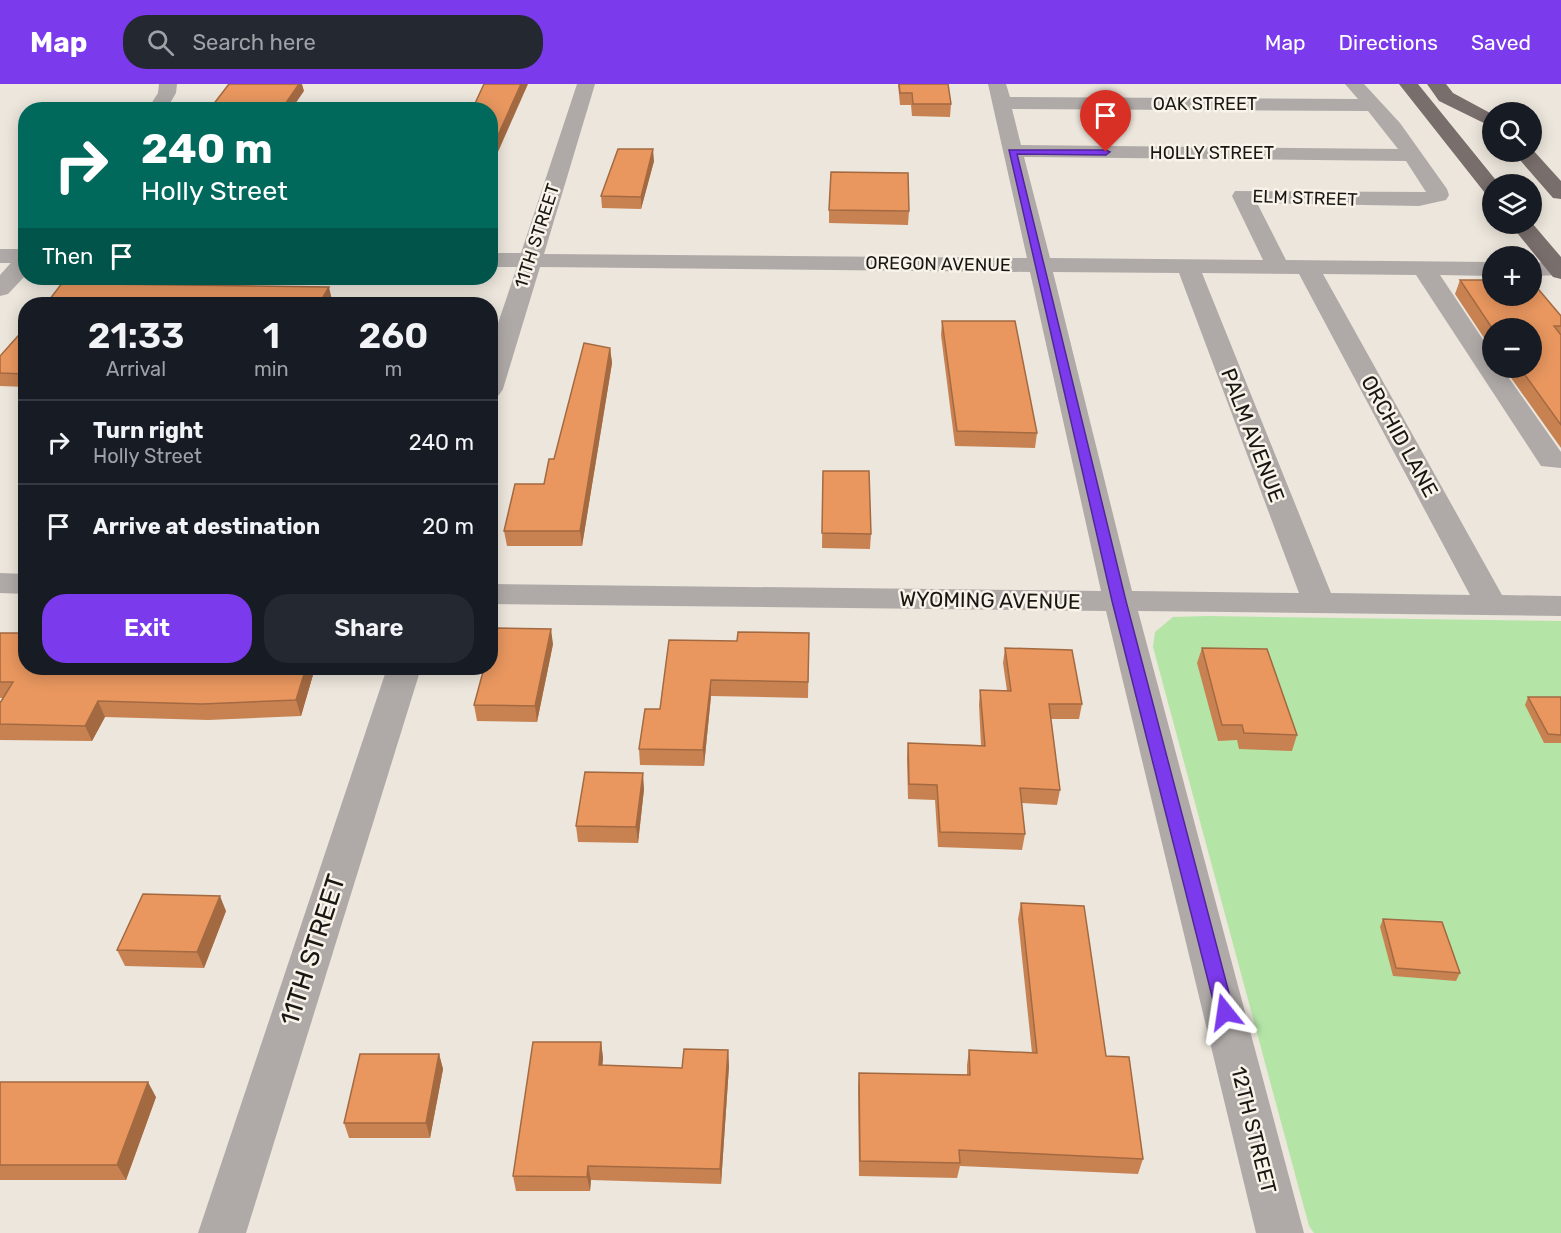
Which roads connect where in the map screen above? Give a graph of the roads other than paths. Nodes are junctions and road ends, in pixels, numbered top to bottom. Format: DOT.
graph roads {
  1 [pos="168,84"];
  2 [pos="586,84"];
  3 [pos="1354,84"];
  4 [pos="1408,84"];
  5 [pos="1436,84"];
  6 [pos="1462,84"];
  7 [pos="998,93"];
  8 [pos="161,102"];
  9 [pos="1424,104"];
  10 [pos="1374,105"];
  11 [pos="1482,107"];
  12 [pos="1482,114"];
  13 [pos="1479,141"];
  14 [pos="1012,151"];
  15 [pos="1412,154"];
  16 [pos="1532,162"];
  17 [pos="1482,176"];
  18 [pos="1561,193"];
  19 [pos="1542,217"];
  20 [pos="1529,234"];
  21 [pos="1561,240"];
  22 [pos="0,255"];
  23 [pos="18,257"];
  24 [pos="498,260"];
  25 [pos="529,260"];
  26 [pos="1040,265"];
  27 [pos="1188,266"];
  28 [pos="1277,266"];
  29 [pos="1307,267"];
  30 [pos="18,268"];
  31 [pos="1423,268"];
  32 [pos="1482,268"];
  33 [pos="1542,269"];
  34 [pos="1560,270"];
  35 [pos="0,289"];
  36 [pos="498,363"];
  37 [pos="1561,460"];
  38 [pos="0,583"];
  39 [pos="18,584"];
  40 [pos="498,594"];
  41 [pos="1119,601"];
  42 [pos="1319,604"];
  43 [pos="1492,606"];
  44 [pos="1561,606"];
  45 [pos="402,675"];
  46 [pos="222,1233"];
  47 [pos="1280,1233"];
  1 -- 8 [label="street"];
  2 -- 25 [label="street, 11TH STREET"];
  3 -- 10 [label="street"];
  4 -- 9 [label="highway"];
  5 -- 12 [label="highway"];
  6 -- 11 [label="highway"];
  7 -- 10 [label="street, OAK STREET"];
  7 -- 14 [label="street, 12TH STREET"];
  9 -- 13 [label="highway"];
  9 -- 17 [label="highway"];
  10 -- 15 [label="street"];
  14 -- 15 [label="street, HOLLY STREET"];
  14 -- 26 [label="street, 12TH STREET"];
  15 -- 28 [label="street, ELM STREET"];
  16 -- 18 [label="highway"];
  19 -- 21 [label="highway"];
  20 -- 34 [label="highway"];
  22 -- 23 [label="street"];
  24 -- 25 [label="street, OREGON AVENUE"];
  25 -- 26 [label="street, OREGON AVENUE"];
  25 -- 36 [label="street, 11TH STREET"];
  26 -- 27 [label="street, OREGON AVENUE"];
  26 -- 41 [label="street, 12TH STREET"];
  27 -- 28 [label="street, OREGON AVENUE"];
  27 -- 42 [label="street, PALM AVENUE"];
  28 -- 29 [label="street, OREGON AVENUE"];
  29 -- 31 [label="street, OREGON AVENUE"];
  29 -- 43 [label="street, ORCHID LANE"];
  30 -- 35 [label="street"];
  31 -- 32 [label="street, OREGON AVENUE"];
  31 -- 37 [label="street"];
  33 -- 34 [label="street"];
  38 -- 39 [label="street"];
  40 -- 41 [label="street, WYOMING AVENUE"];
  41 -- 42 [label="street, WYOMING AVENUE"];
  41 -- 47 [label="street, 12TH STREET"];
  42 -- 43 [label="street, WYOMING AVENUE"];
  43 -- 44 [label="street, WYOMING AVENUE"];
  45 -- 46 [label="street, 11TH STREET"];
}
